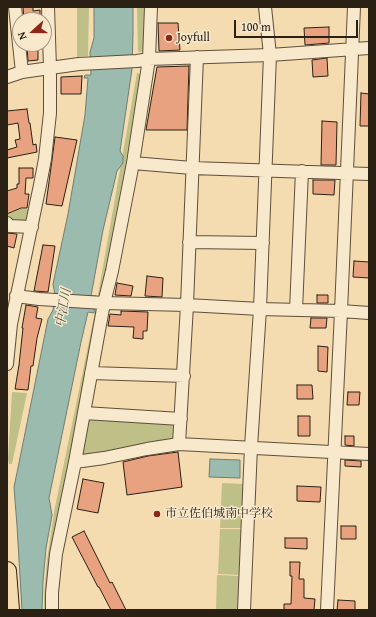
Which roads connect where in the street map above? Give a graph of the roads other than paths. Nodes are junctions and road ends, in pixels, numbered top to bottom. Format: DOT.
graph roads {
  1 [pos="15,7"];
  2 [pos="48,7"];
  3 [pos="154,7"];
  4 [pos="265,7"];
  5 [pos="354,7"];
  6 [pos="353,48"];
  7 [pos="369,48"];
  8 [pos="270,55"];
  9 [pos="197,57"];
  10 [pos="149,59"];
  11 [pos="50,68"];
  12 [pos="22,72"];
  13 [pos="8,73"];
  14 [pos="133,163"];
  15 [pos="192,168"];
  16 [pos="266,170"];
  17 [pos="302,171"];
  18 [pos="347,173"];
  19 [pos="369,174"];
  20 [pos="7,223"];
  21 [pos="32,227"];
  22 [pos="190,242"];
  23 [pos="263,243"];
  24 [pos="16,296"];
  25 [pos="102,302"];
  26 [pos="187,305"];
  27 [pos="260,309"];
  28 [pos="296,310"];
  29 [pos="341,311"];
  30 [pos="369,313"];
  31 [pos="9,324"];
  32 [pos="7,364"];
  33 [pos="91,373"];
  34 [pos="184,376"];
  35 [pos="84,413"];
  36 [pos="181,419"];
  37 [pos="179,444"];
  38 [pos="251,447"];
  39 [pos="334,452"];
  40 [pos="369,454"];
  41 [pos="75,462"];
  42 [pos="7,571"];
  43 [pos="10,610"];
  44 [pos="52,610"];
  45 [pos="244,610"];
  46 [pos="327,610"];
  1 -- 12 [label="street"];
  2 -- 11 [label="street"];
  3 -- 10 [label="street"];
  4 -- 8 [label="street"];
  5 -- 6 [label="street"];
  6 -- 7 [label="street"];
  6 -- 8 [label="street"];
  6 -- 18 [label="street"];
  8 -- 9 [label="street"];
  8 -- 16 [label="street"];
  9 -- 10 [label="street"];
  9 -- 15 [label="street"];
  10 -- 11 [label="street"];
  10 -- 14 [label="street"];
  11 -- 12 [label="street"];
  11 -- 21 [label="street"];
  12 -- 13 [label="street"];
  14 -- 15 [label="street"];
  14 -- 25 [label="street"];
  15 -- 16 [label="street"];
  15 -- 22 [label="street"];
  16 -- 17 [label="street"];
  16 -- 23 [label="street"];
  17 -- 18 [label="street"];
  17 -- 28 [label="street"];
  18 -- 19 [label="street"];
  18 -- 29 [label="street"];
  20 -- 21 [label="street"];
  21 -- 24 [label="street"];
  22 -- 23 [label="street"];
  22 -- 26 [label="street"];
  23 -- 27 [label="street"];
  24 -- 25 [label="street"];
  24 -- 31 [label="street"];
  25 -- 26 [label="street"];
  25 -- 33 [label="street"];
  26 -- 27 [label="street"];
  26 -- 34 [label="street"];
  27 -- 28 [label="street"];
  27 -- 38 [label="street"];
  28 -- 29 [label="street"];
  29 -- 30 [label="street"];
  29 -- 39 [label="street"];
  31 -- 32 [label="street"];
  33 -- 34 [label="street"];
  33 -- 35 [label="street"];
  34 -- 36 [label="street"];
  35 -- 36 [label="street"];
  35 -- 41 [label="street"];
  36 -- 37 [label="street"];
  37 -- 38 [label="street"];
  37 -- 41 [label="street"];
  38 -- 39 [label="street"];
  38 -- 45 [label="street"];
  39 -- 40 [label="street"];
  39 -- 46 [label="street"];
  41 -- 44 [label="street"];
  42 -- 43 [label="highway"];
}
